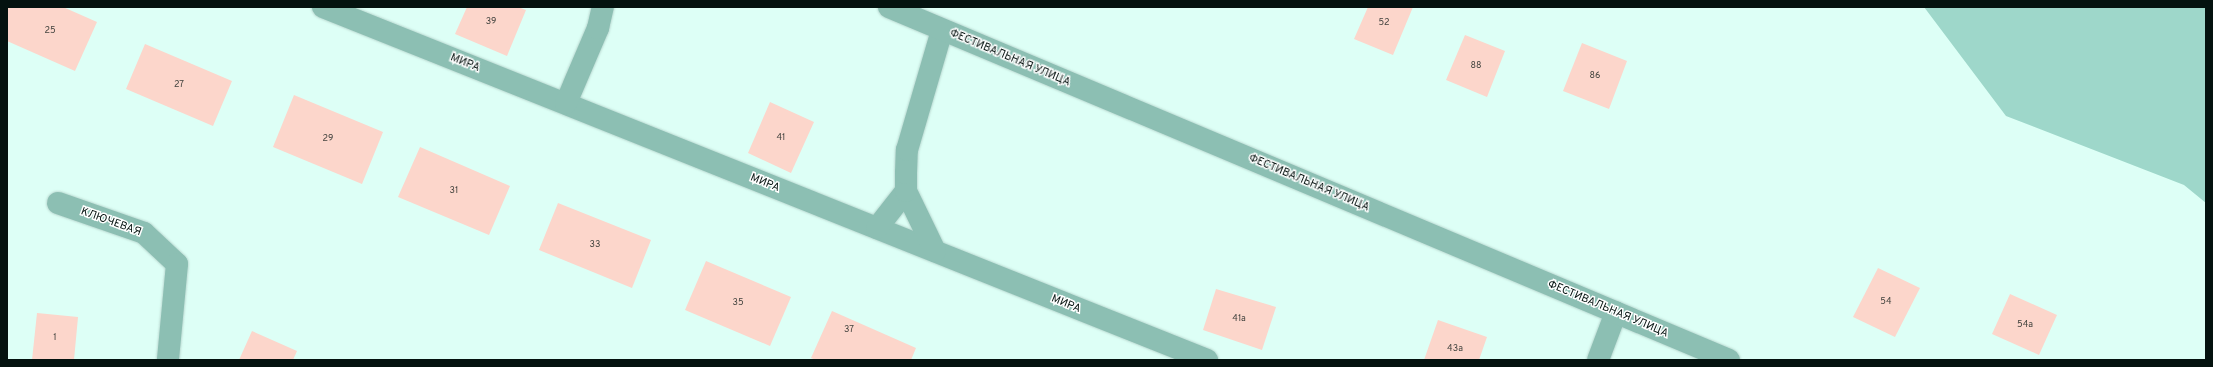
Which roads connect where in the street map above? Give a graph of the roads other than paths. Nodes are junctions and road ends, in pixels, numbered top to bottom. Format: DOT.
graph roads {
  1 [pos="323,7"];
  2 [pos="602,7"];
  3 [pos="889,7"];
  4 [pos="942,30"];
  5 [pos="566,103"];
  6 [pos="906,191"];
  7 [pos="58,203"];
  8 [pos="878,228"];
  9 [pos="935,251"];
  10 [pos="1616,312"];
  11 [pos="168,360"];
  12 [pos="1207,360"];
  13 [pos="1598,360"];
  14 [pos="1729,360"];
  1 -- 5 [label="street, МИРА"];
  2 -- 5 [label="street"];
  3 -- 4 [label="street, ФЕСТИВАЛЬНАЯ УЛИЦА"];
  4 -- 6 [label="street"];
  4 -- 10 [label="street, ФЕСТИВАЛЬНАЯ УЛИЦА"];
  5 -- 8 [label="street, МИРА"];
  6 -- 8 [label="street"];
  6 -- 9 [label="street"];
  7 -- 11 [label="street, КЛЮЧЕВАЯ"];
  8 -- 9 [label="street, МИРА"];
  9 -- 12 [label="street, МИРА"];
  10 -- 13 [label="street"];
  10 -- 14 [label="street, ФЕСТИВАЛЬНАЯ УЛИЦА"];
}
